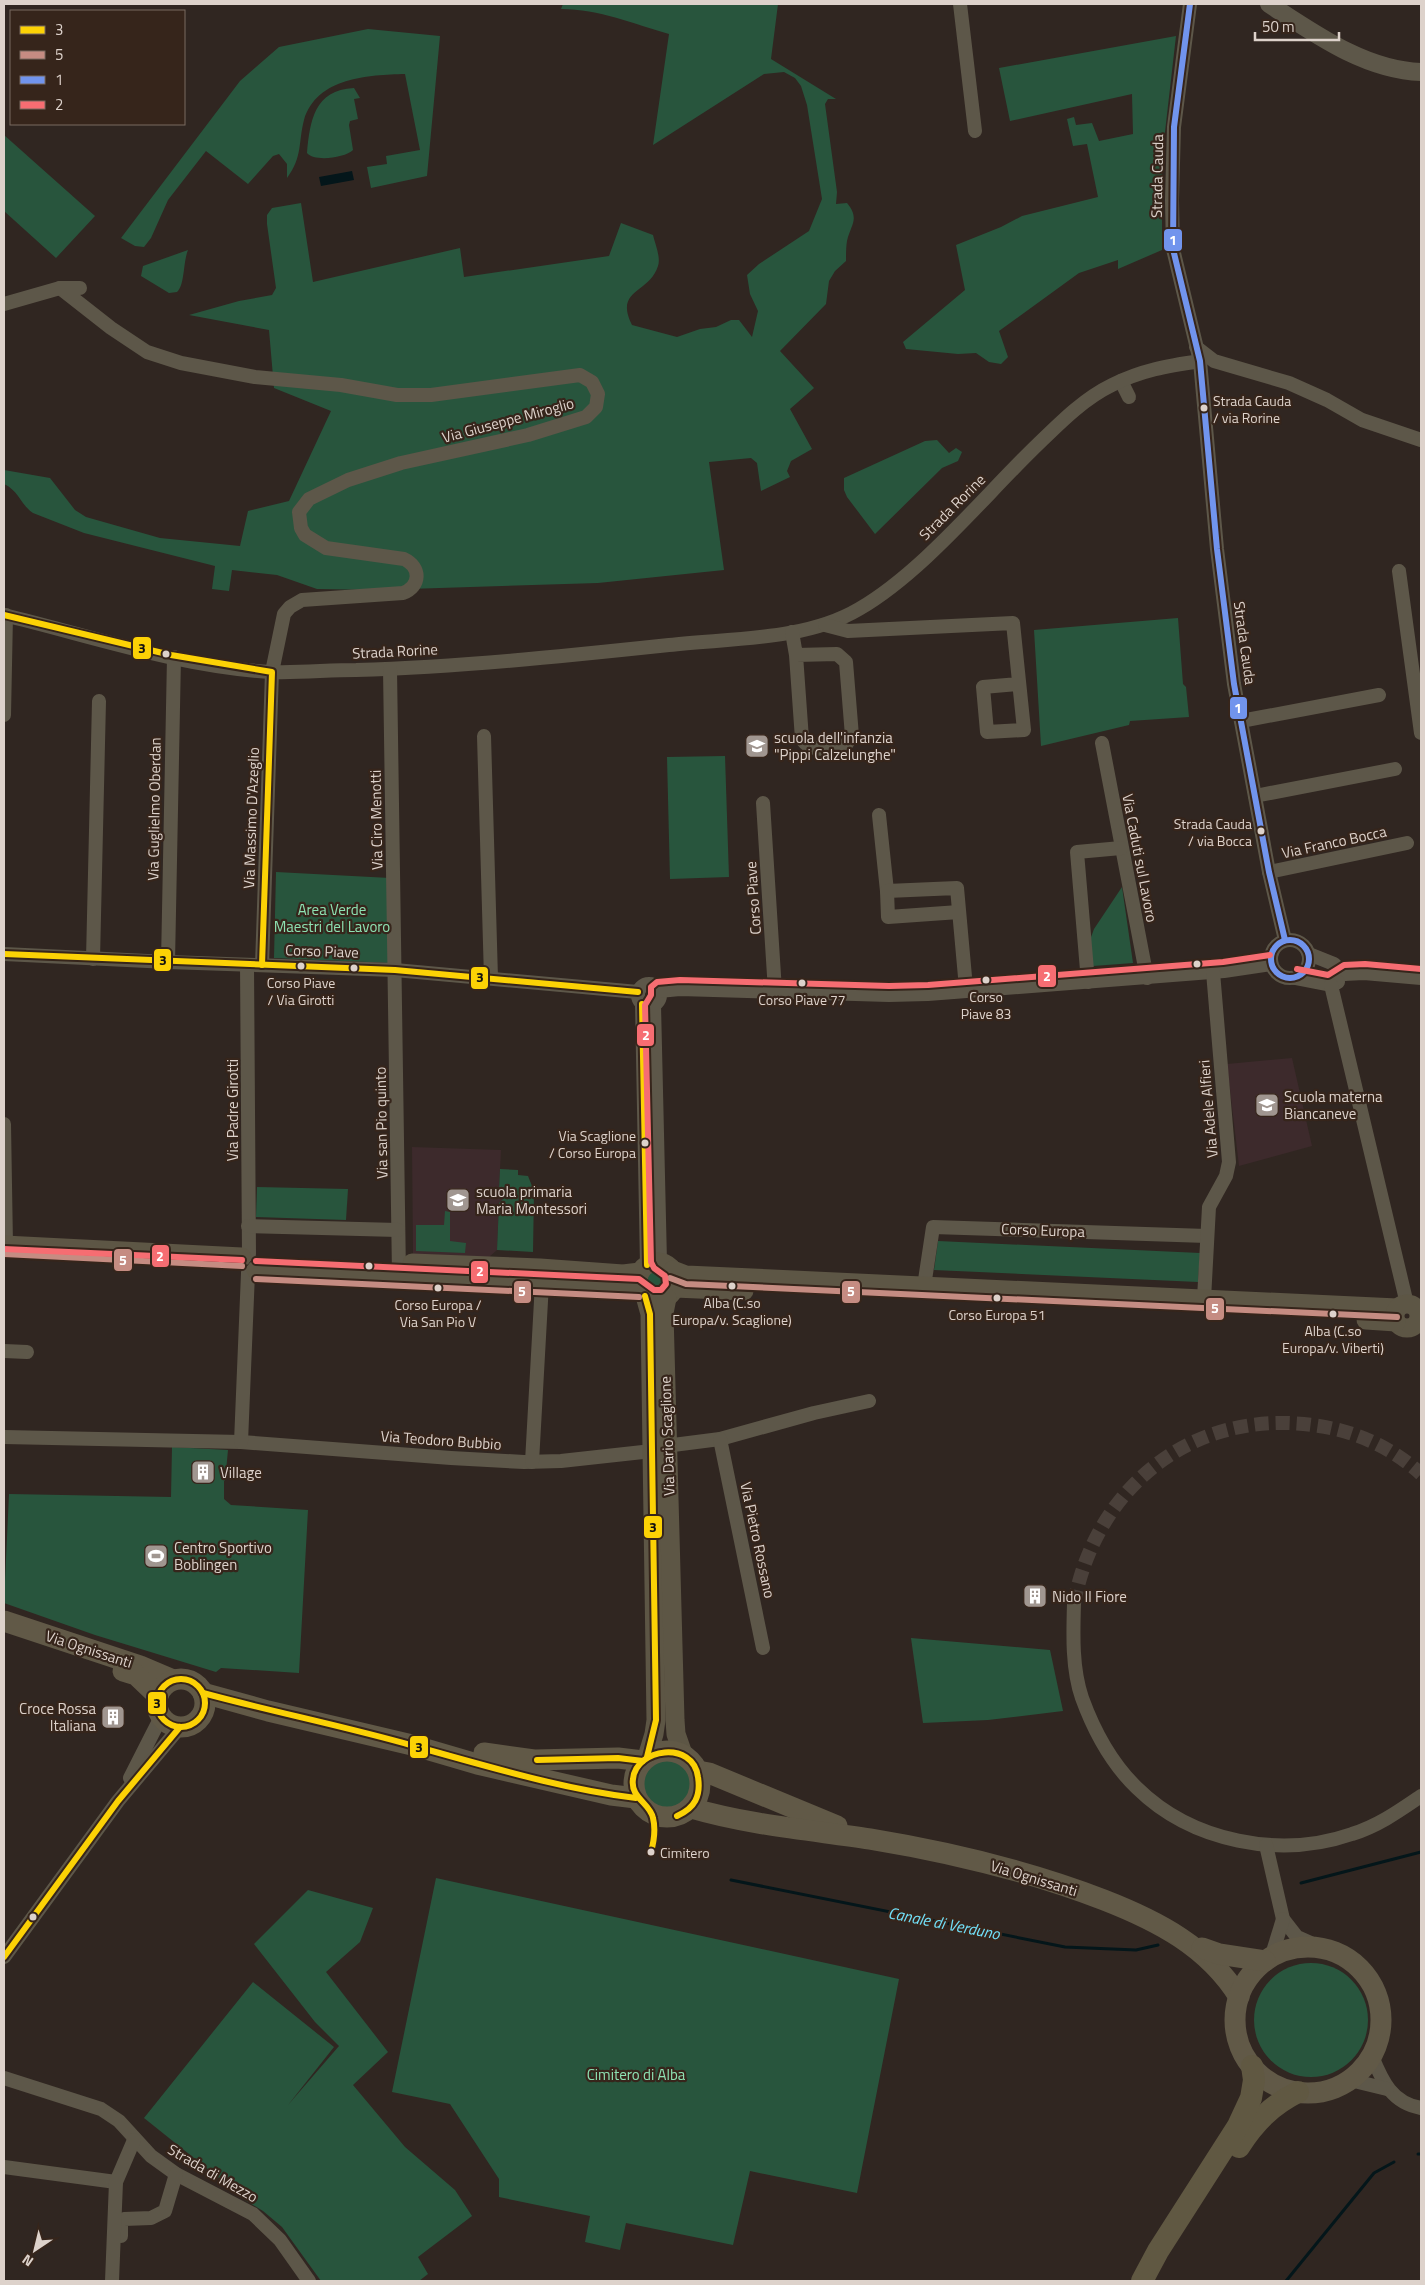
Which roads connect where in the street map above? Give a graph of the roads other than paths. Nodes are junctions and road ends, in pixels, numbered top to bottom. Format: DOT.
graph roads {
  1 [pos="960,4"];
  2 [pos="1190,4"];
  3 [pos="1269,4"];
  4 [pos="1421,72"];
  5 [pos="975,131"];
  6 [pos="60,288"];
  7 [pos="80,288"];
  8 [pos="4,304"];
  9 [pos="1196,346"];
  10 [pos="1200,361"];
  11 [pos="1121,381"];
  12 [pos="1130,398"];
  13 [pos="1421,440"];
  14 [pos="1399,571"];
  15 [pos="5,615"];
  16 [pos="825,625"];
  17 [pos="792,632"];
  18 [pos="1416,651"];
  19 [pos="796,655"];
  20 [pos="174,657"];
  21 [pos="390,669"];
  22 [pos="272,672"];
  23 [pos="1019,684"];
  24 [pos="1380,695"];
  25 [pos="99,701"];
  26 [pos="4,715"];
  27 [pos="1241,721"];
  28 [pos="1421,733"];
  29 [pos="484,736"];
  30 [pos="1102,743"];
  31 [pos="1395,769"];
  32 [pos="1255,796"];
  33 [pos="763,804"];
  34 [pos="879,815"];
  35 [pos="1407,843"];
  36 [pos="1121,848"];
  37 [pos="1268,872"];
  38 [pos="887,891"];
  39 [pos="959,912"];
  40 [pos="1285,940"];
  41 [pos="4,954"];
  42 [pos="1309,954"];
  43 [pos="93,958"];
  44 [pos="168,962"];
  45 [pos="1271,964"];
  46 [pos="246,965"];
  47 [pos="262,965"];
  48 [pos="395,970"];
  49 [pos="1213,972"];
  50 [pos="1344,974"];
  51 [pos="491,978"];
  52 [pos="1147,978"];
  53 [pos="1295,978"];
  54 [pos="1421,978"];
  55 [pos="1088,982"];
  56 [pos="1331,985"];
  57 [pos="775,991"];
  58 [pos="966,991"];
  59 [pos="659,992"];
  60 [pos="645,1000"];
  61 [pos="4,1124"];
  62 [pos="248,1226"];
  63 [pos="398,1230"];
  64 [pos="1207,1236"];
  65 [pos="5,1249"];
  66 [pos="249,1264"];
  67 [pos="398,1269"];
  68 [pos="656,1280"];
  69 [pos="925,1280"];
  70 [pos="542,1283"];
  71 [pos="1204,1299"];
  72 [pos="1411,1314"];
  73 [pos="4,1351"];
  74 [pos="27,1352"];
  75 [pos="869,1401"];
  76 [pos="4,1437"];
  77 [pos="720,1439"];
  78 [pos="241,1442"];
  79 [pos="659,1449"];
  80 [pos="532,1462"];
  81 [pos="1074,1604"];
  82 [pos="4,1621"];
  83 [pos="4,1632"];
  84 [pos="763,1648"];
  85 [pos="173,1680"];
  86 [pos="158,1696"];
  87 [pos="203,1701"];
  88 [pos="170,1722"];
  89 [pos="412,1744"];
  90 [pos="683,1754"];
  91 [pos="645,1759"];
  92 [pos="698,1771"];
  93 [pos="1421,1796"];
  94 [pos="636,1798"];
  95 [pos="118,1801"];
  96 [pos="691,1808"];
  97 [pos="872,1840"];
  98 [pos="1266,1845"];
  99 [pos="1283,1919"];
  100 [pos="1187,1942"];
  101 [pos="1324,1949"];
  102 [pos="4,1957"];
  103 [pos="1268,1960"];
  104 [pos="1239,1998"];
  105 [pos="1372,2056"];
  106 [pos="1252,2066"];
  107 [pos="4,2078"];
  108 [pos="1350,2080"];
  109 [pos="1387,2089"];
  110 [pos="1298,2092"];
  111 [pos="1421,2108"];
  112 [pos="134,2140"];
  113 [pos="4,2167"];
  114 [pos="176,2174"];
  115 [pos="116,2182"];
  116 [pos="112,2281"];
  117 [pos="120,2281"];
  118 [pos="309,2281"];
  119 [pos="1142,2281"];
  120 [pos="1155,2281"];
  1 -- 5 [label="street"];
  2 -- 9 [label="street, Strada Cauda"];
  3 -- 4 [label="street"];
  6 -- 7 [label="street"];
  6 -- 8 [label="street"];
  6 -- 22 [label="street, Via Giuseppe Miroglio"];
  9 -- 10 [label="street, Strada Cauda"];
  9 -- 13 [label="street"];
  10 -- 11 [label="street, Strada Rorine"];
  10 -- 27 [label="street, Strada Cauda"];
  11 -- 12 [label="street"];
  11 -- 16 [label="street, Strada Rorine"];
  14 -- 18 [label="street"];
  15 -- 20 [label="street, Strada Rorine"];
  15 -- 26 [label="street"];
  16 -- 17 [label="street, Strada Rorine"];
  16 -- 23 [label="street"];
  17 -- 19 [label="street"];
  17 -- 21 [label="street, Strada Rorine"];
  18 -- 28 [label="street"];
  19 -- 19 [label="street"];
  20 -- 22 [label="street, Strada Rorine"];
  20 -- 44 [label="street, Via Guglielmo Oberdan"];
  21 -- 22 [label="street, Strada Rorine"];
  21 -- 48 [label="street, Via Ciro Menotti"];
  22 -- 47 [label="street, Via Massimo D'Azeglio"];
  24 -- 27 [label="street"];
  25 -- 43 [label="street"];
  27 -- 32 [label="street, Strada Cauda"];
  29 -- 51 [label="street"];
  30 -- 36 [label="street, Via Caduti sul Lavoro"];
  31 -- 32 [label="street"];
  32 -- 37 [label="street, Strada Cauda"];
  33 -- 57 [label="street, Corso Piave"];
  34 -- 38 [label="street"];
  35 -- 37 [label="street, Via Franco Bocca"];
  36 -- 52 [label="street, Via Caduti sul Lavoro"];
  36 -- 55 [label="street"];
  37 -- 40 [label="street, Strada Cauda"];
  38 -- 39 [label="street"];
  38 -- 39 [label="street"];
  39 -- 58 [label="street"];
  40 -- 42 [label="street"];
  40 -- 45 [label="street"];
  41 -- 43 [label="street, Corso Piave"];
  42 -- 50 [label="street"];
  42 -- 53 [label="street"];
  43 -- 44 [label="street, Corso Piave"];
  44 -- 46 [label="street, Corso Piave"];
  45 -- 49 [label="street, Corso Piave"];
  45 -- 53 [label="street"];
  46 -- 47 [label="street, Corso Piave"];
  46 -- 62 [label="street, Via Padre Girotti"];
  47 -- 48 [label="street, Corso Piave"];
  48 -- 51 [label="street, Corso Piave"];
  48 -- 63 [label="street, Via san Pio quinto"];
  49 -- 52 [label="street, Corso Piave"];
  49 -- 64 [label="street, Via Adele Alfieri"];
  50 -- 54 [label="street"];
  50 -- 56 [label="street"];
  51 -- 60 [label="street, Corso Piave"];
  52 -- 55 [label="street, Corso Piave"];
  53 -- 56 [label="street"];
  55 -- 58 [label="street, Corso Piave"];
  56 -- 72 [label="street"];
  57 -- 58 [label="street, Corso Piave"];
  57 -- 59 [label="street, Corso Piave"];
  59 -- 60 [label="street"];
  59 -- 60 [label="street, Corso Piave"];
  60 -- 68 [label="street, Via Dario Scaglione"];
  61 -- 65 [label="street"];
  62 -- 63 [label="street"];
  62 -- 66 [label="street, Via Padre Girotti"];
  63 -- 67 [label="street, Via san Pio quinto"];
  64 -- 69 [label="street, Corso Europa"];
  64 -- 71 [label="street, Via Adele Alfieri"];
  65 -- 66 [label="main road"];
  66 -- 67 [label="main road"];
  66 -- 78 [label="street, Via Padre Girotti"];
  67 -- 68 [label="main road"];
  67 -- 70 [label="main road"];
  68 -- 70 [label="main road"];
  68 -- 71 [label="main road"];
  68 -- 72 [label="main road"];
  68 -- 79 [label="main road, Via Dario Scaglione"];
  70 -- 80 [label="street"];
  71 -- 72 [label="main road"];
  73 -- 74 [label="street"];
  75 -- 77 [label="street, Via Teodoro Bubbio"];
  76 -- 78 [label="street, Via Teodoro Bubbio"];
  77 -- 79 [label="street, Via Teodoro Bubbio"];
  77 -- 84 [label="street, Via Pietro Rossano"];
  78 -- 80 [label="street, Via Teodoro Bubbio"];
  79 -- 80 [label="street, Via Teodoro Bubbio"];
  79 -- 90 [label="main road, Via Dario Scaglione"];
  79 -- 91 [label="main road, Via Dario Scaglione"];
  81 -- 98 [label="street"];
  82 -- 85 [label="main road, Via Ognissanti"];
  83 -- 86 [label="main road, Via Ognissanti"];
  85 -- 86 [label="main road"];
  85 -- 87 [label="main road"];
  86 -- 88 [label="main road"];
  87 -- 88 [label="main road"];
  87 -- 89 [label="main road"];
  88 -- 95 [label="street"];
  88 -- 95 [label="street"];
  89 -- 91 [label="main road"];
  89 -- 94 [label="main road"];
  90 -- 91 [label="main road"];
  90 -- 92 [label="main road"];
  91 -- 94 [label="main road"];
  92 -- 96 [label="main road"];
  92 -- 97 [label="main road, Via Ognissanti"];
  93 -- 98 [label="street"];
  94 -- 96 [label="main road"];
  95 -- 102 [label="street"];
  96 -- 97 [label="main road, Via Ognissanti"];
  97 -- 100 [label="main road, Via Ognissanti"];
  98 -- 99 [label="street"];
  99 -- 101 [label="street"];
  99 -- 103 [label="street"];
  100 -- 103 [label="main road, Via Ognissanti"];
  100 -- 104 [label="main road, Via Ognissanti"];
  101 -- 103 [label="main road"];
  101 -- 105 [label="main road"];
  103 -- 104 [label="main road"];
  104 -- 106 [label="main road"];
  105 -- 108 [label="main road"];
  105 -- 109 [label="street"];
  106 -- 110 [label="main road"];
  106 -- 119 [label="highway"];
  107 -- 112 [label="street, Strada di Mezzo"];
  108 -- 109 [label="street"];
  108 -- 110 [label="main road"];
  109 -- 111 [label="street"];
  110 -- 120 [label="highway"];
  112 -- 114 [label="street, Strada di Mezzo"];
  112 -- 115 [label="street"];
  113 -- 115 [label="street"];
  114 -- 117 [label="street"];
  114 -- 118 [label="street, Strada di Mezzo"];
  115 -- 116 [label="street"];
}
